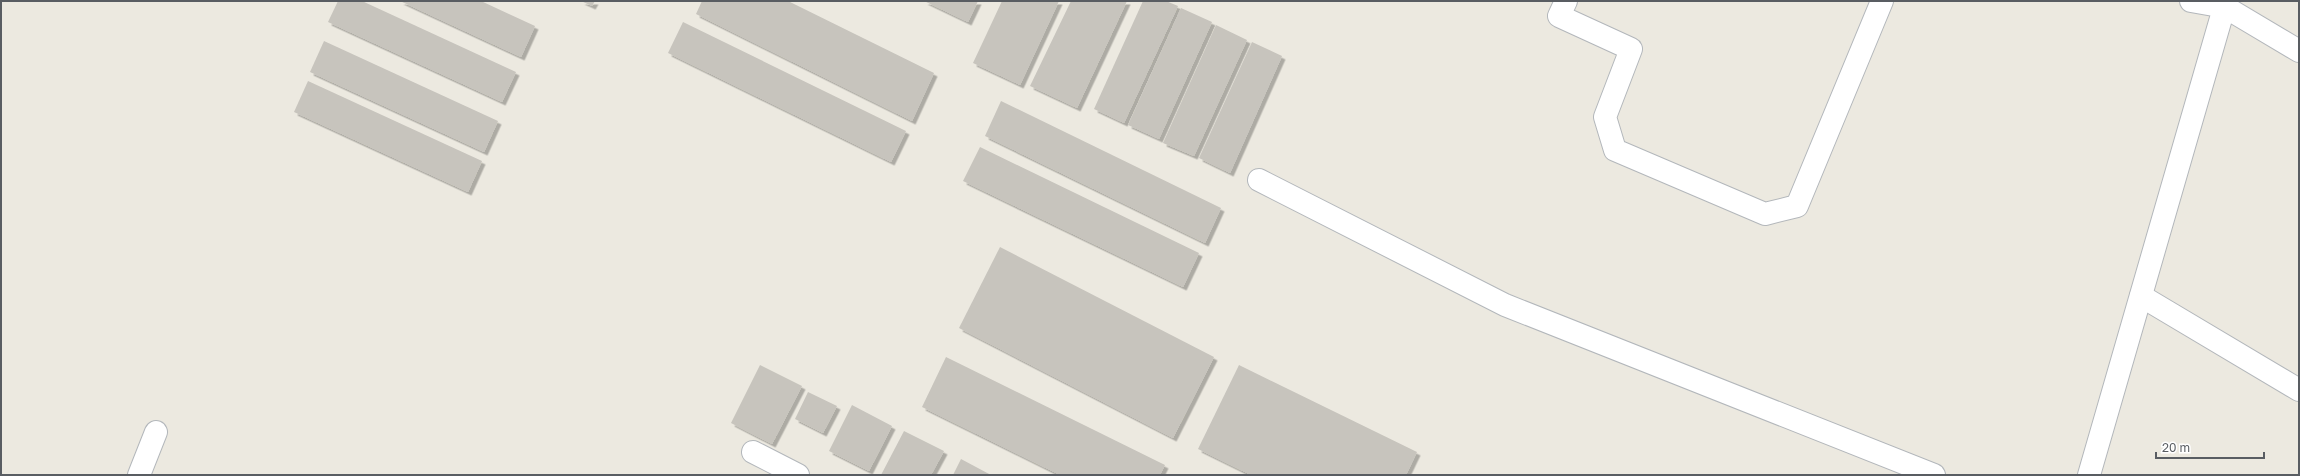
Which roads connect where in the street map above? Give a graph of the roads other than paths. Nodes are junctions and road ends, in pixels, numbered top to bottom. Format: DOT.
graph roads {
  1 [pos="1566,1"];
  2 [pos="1882,1"];
  3 [pos="2190,1"];
  4 [pos="2225,4"];
  5 [pos="2299,51"];
  6 [pos="1259,180"];
  7 [pos="2141,296"];
  8 [pos="2299,390"];
  9 [pos="156,432"];
  10 [pos="753,452"];
  11 [pos="139,475"];
  12 [pos="798,475"];
  13 [pos="1934,475"];
  14 [pos="2089,475"];
  1 -- 2 [label="street"];
  3 -- 4 [label="street"];
  4 -- 5 [label="street"];
  4 -- 7 [label="street"];
  6 -- 13 [label="street"];
  7 -- 8 [label="street"];
  7 -- 14 [label="street"];
  9 -- 11 [label="street"];
  10 -- 12 [label="street"];
}
